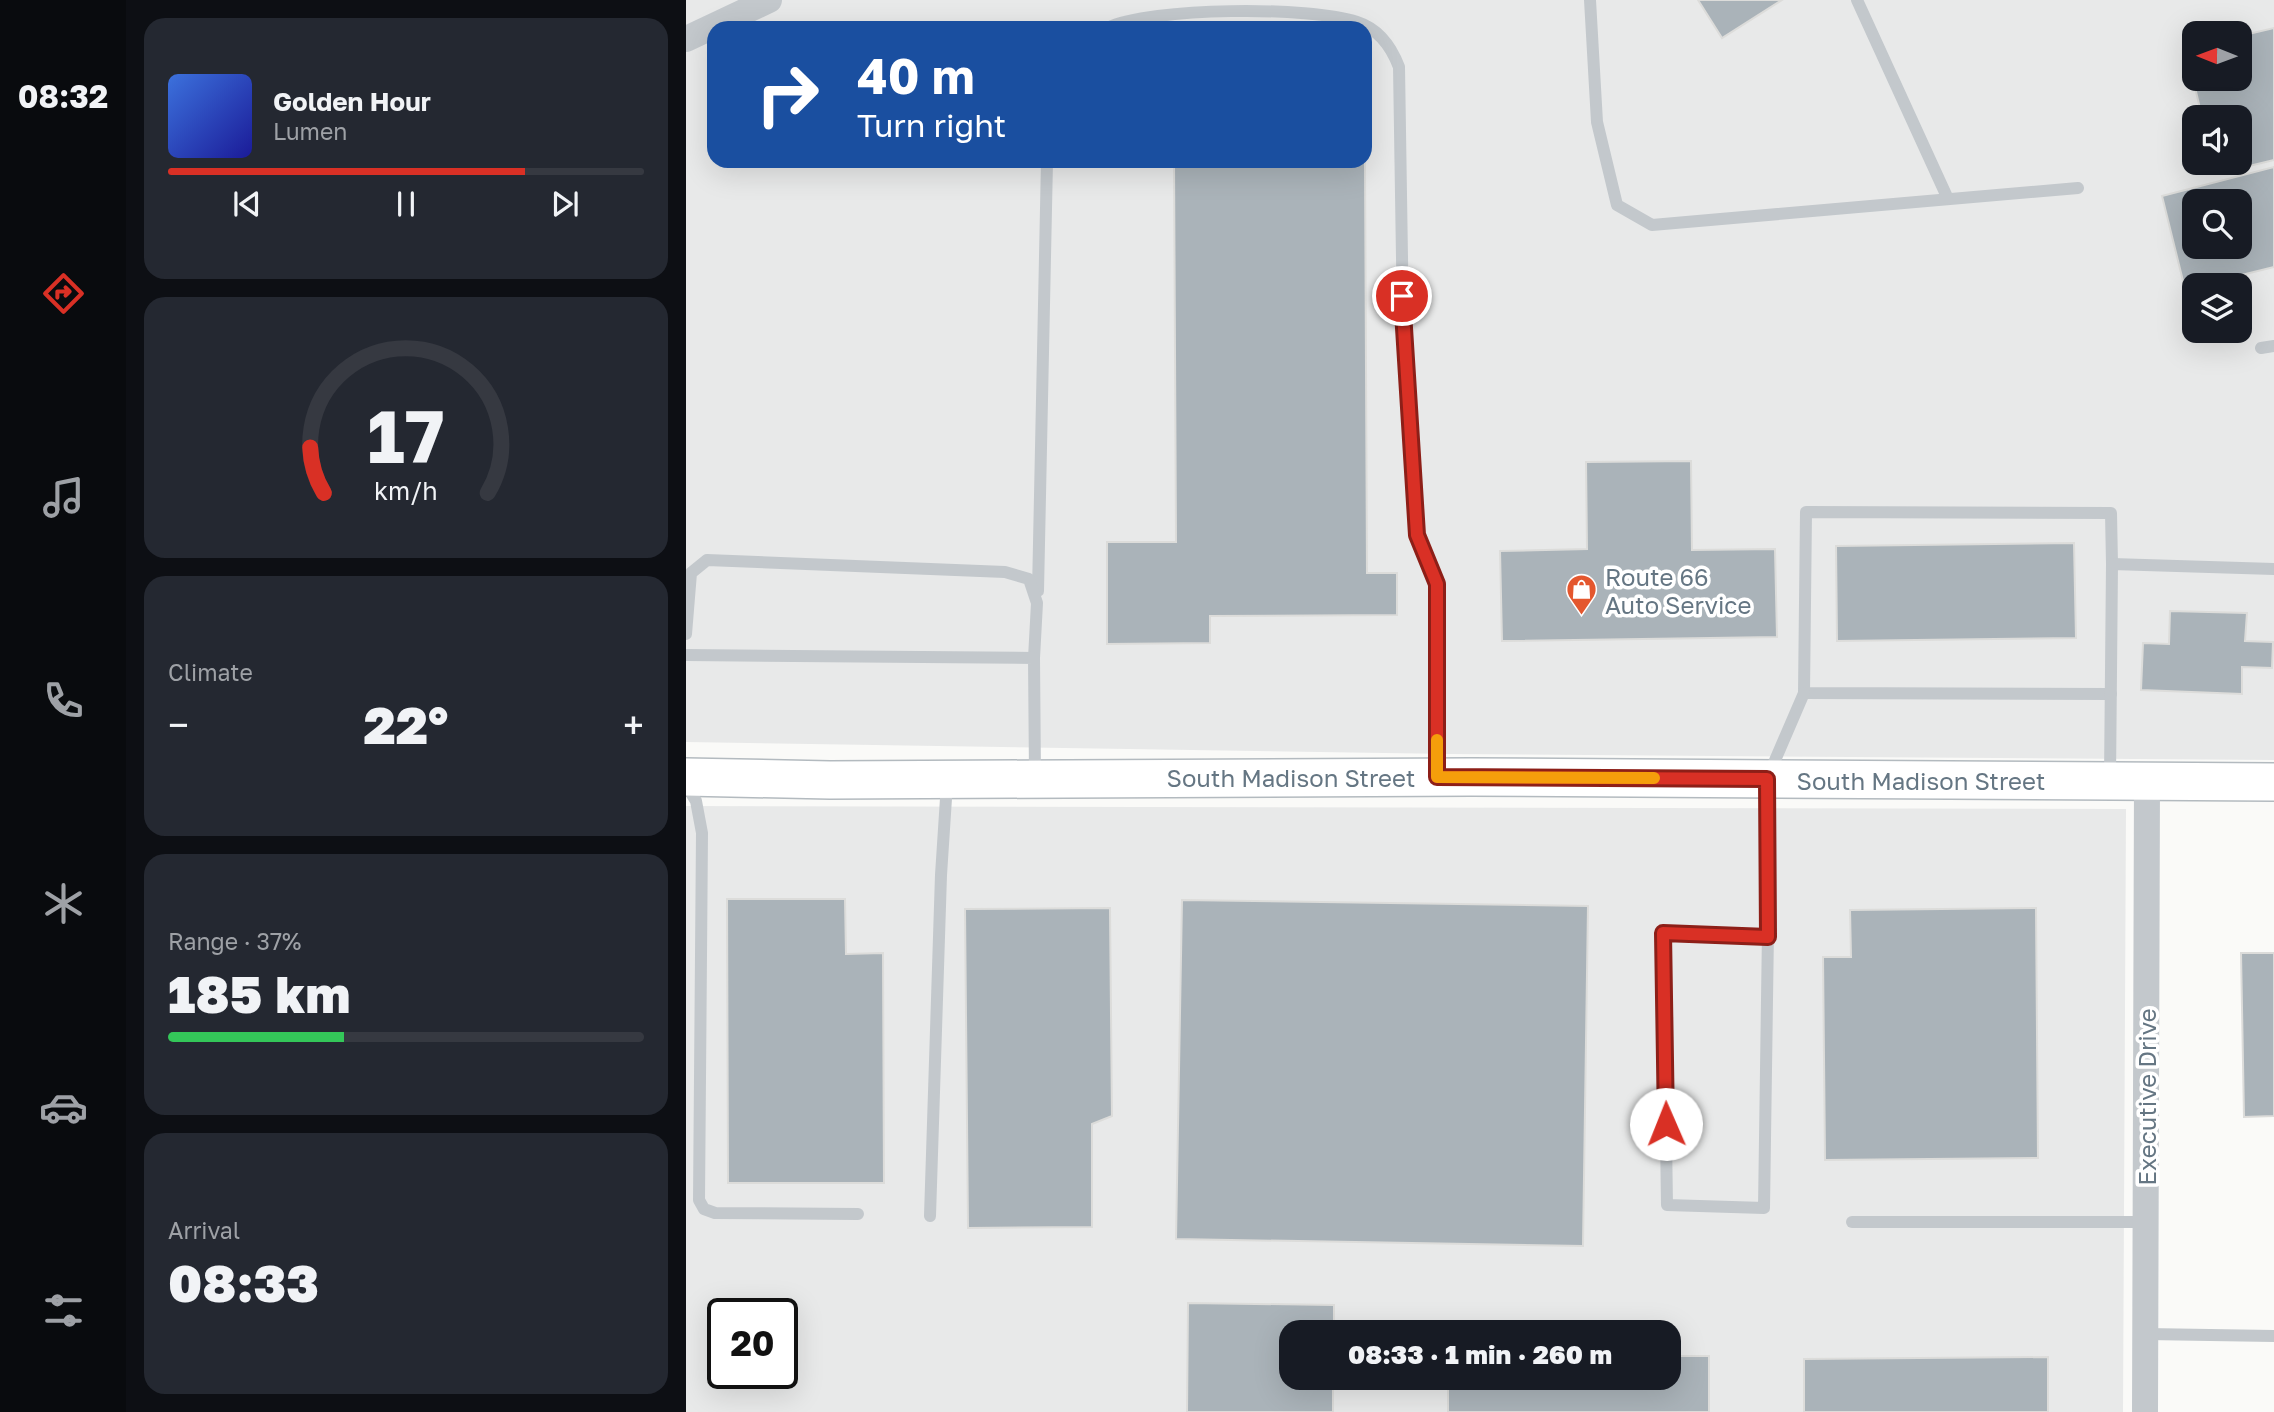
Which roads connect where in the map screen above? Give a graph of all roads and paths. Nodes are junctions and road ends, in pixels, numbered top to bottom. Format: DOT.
graph roads {
  1 [pos="769,0"];
  2 [pos="1590,0"];
  3 [pos="1857,0"];
  4 [pos="724,21"];
  5 [pos="1137,21"];
  6 [pos="1351,21"];
  7 [pos="707,29"];
  8 [pos="1372,30"];
  9 [pos="686,39"];
  10 [pos="1047,168"];
  11 [pos="2078,188"];
  12 [pos="1948,199"];
  13 [pos="2112,564"];
  14 [pos="2274,569"];
  15 [pos="1037,603"];
  16 [pos="686,634"];
  17 [pos="686,655"];
  18 [pos="1034,658"];
  19 [pos="1804,693"];
  20 [pos="2110,694"];
  21 [pos="686,777"];
  22 [pos="1437,777"];
  23 [pos="1035,779"];
  24 [pos="1767,779"];
  25 [pos="947,780"];
  26 [pos="2110,782"];
  27 [pos="2147,782"];
  28 [pos="2274,782"];
  29 [pos="686,785"];
  30 [pos="1768,937"];
  31 [pos="858,1214"];
  32 [pos="930,1216"];
  33 [pos="1852,1222"];
  34 [pos="2146,1222"];
  35 [pos="2146,1334"];
  36 [pos="2274,1336"];
  37 [pos="2145,1412"];
  1 -- 4 [label="street"];
  2 -- 12 [label="lane"];
  3 -- 12 [label="lane"];
  5 -- 6 [label="lane"];
  7 -- 9 [label="street"];
  8 -- 22 [label="lane"];
  10 -- 15 [label="lane"];
  11 -- 12 [label="lane"];
  13 -- 14 [label="lane"];
  13 -- 19 [label="lane"];
  13 -- 20 [label="lane"];
  15 -- 16 [label="lane"];
  15 -- 18 [label="lane"];
  17 -- 18 [label="lane"];
  18 -- 23 [label="lane"];
  19 -- 20 [label="lane"];
  19 -- 24 [label="lane"];
  20 -- 26 [label="lane"];
  21 -- 25 [label="street, South Madison Street"];
  22 -- 23 [label="street, South Madison Street"];
  22 -- 24 [label="street, South Madison Street"];
  23 -- 25 [label="street, South Madison Street"];
  24 -- 26 [label="street, South Madison Street"];
  24 -- 30 [label="lane"];
  25 -- 32 [label="lane"];
  26 -- 27 [label="street, South Madison Street"];
  27 -- 28 [label="street, South Madison Street"];
  27 -- 34 [label="street, Executive Drive"];
  29 -- 31 [label="lane"];
  30 -- 30 [label="lane"];
  33 -- 34 [label="lane"];
  34 -- 35 [label="street, Executive Drive"];
  35 -- 36 [label="lane"];
  35 -- 37 [label="street, Executive Drive"];
}
